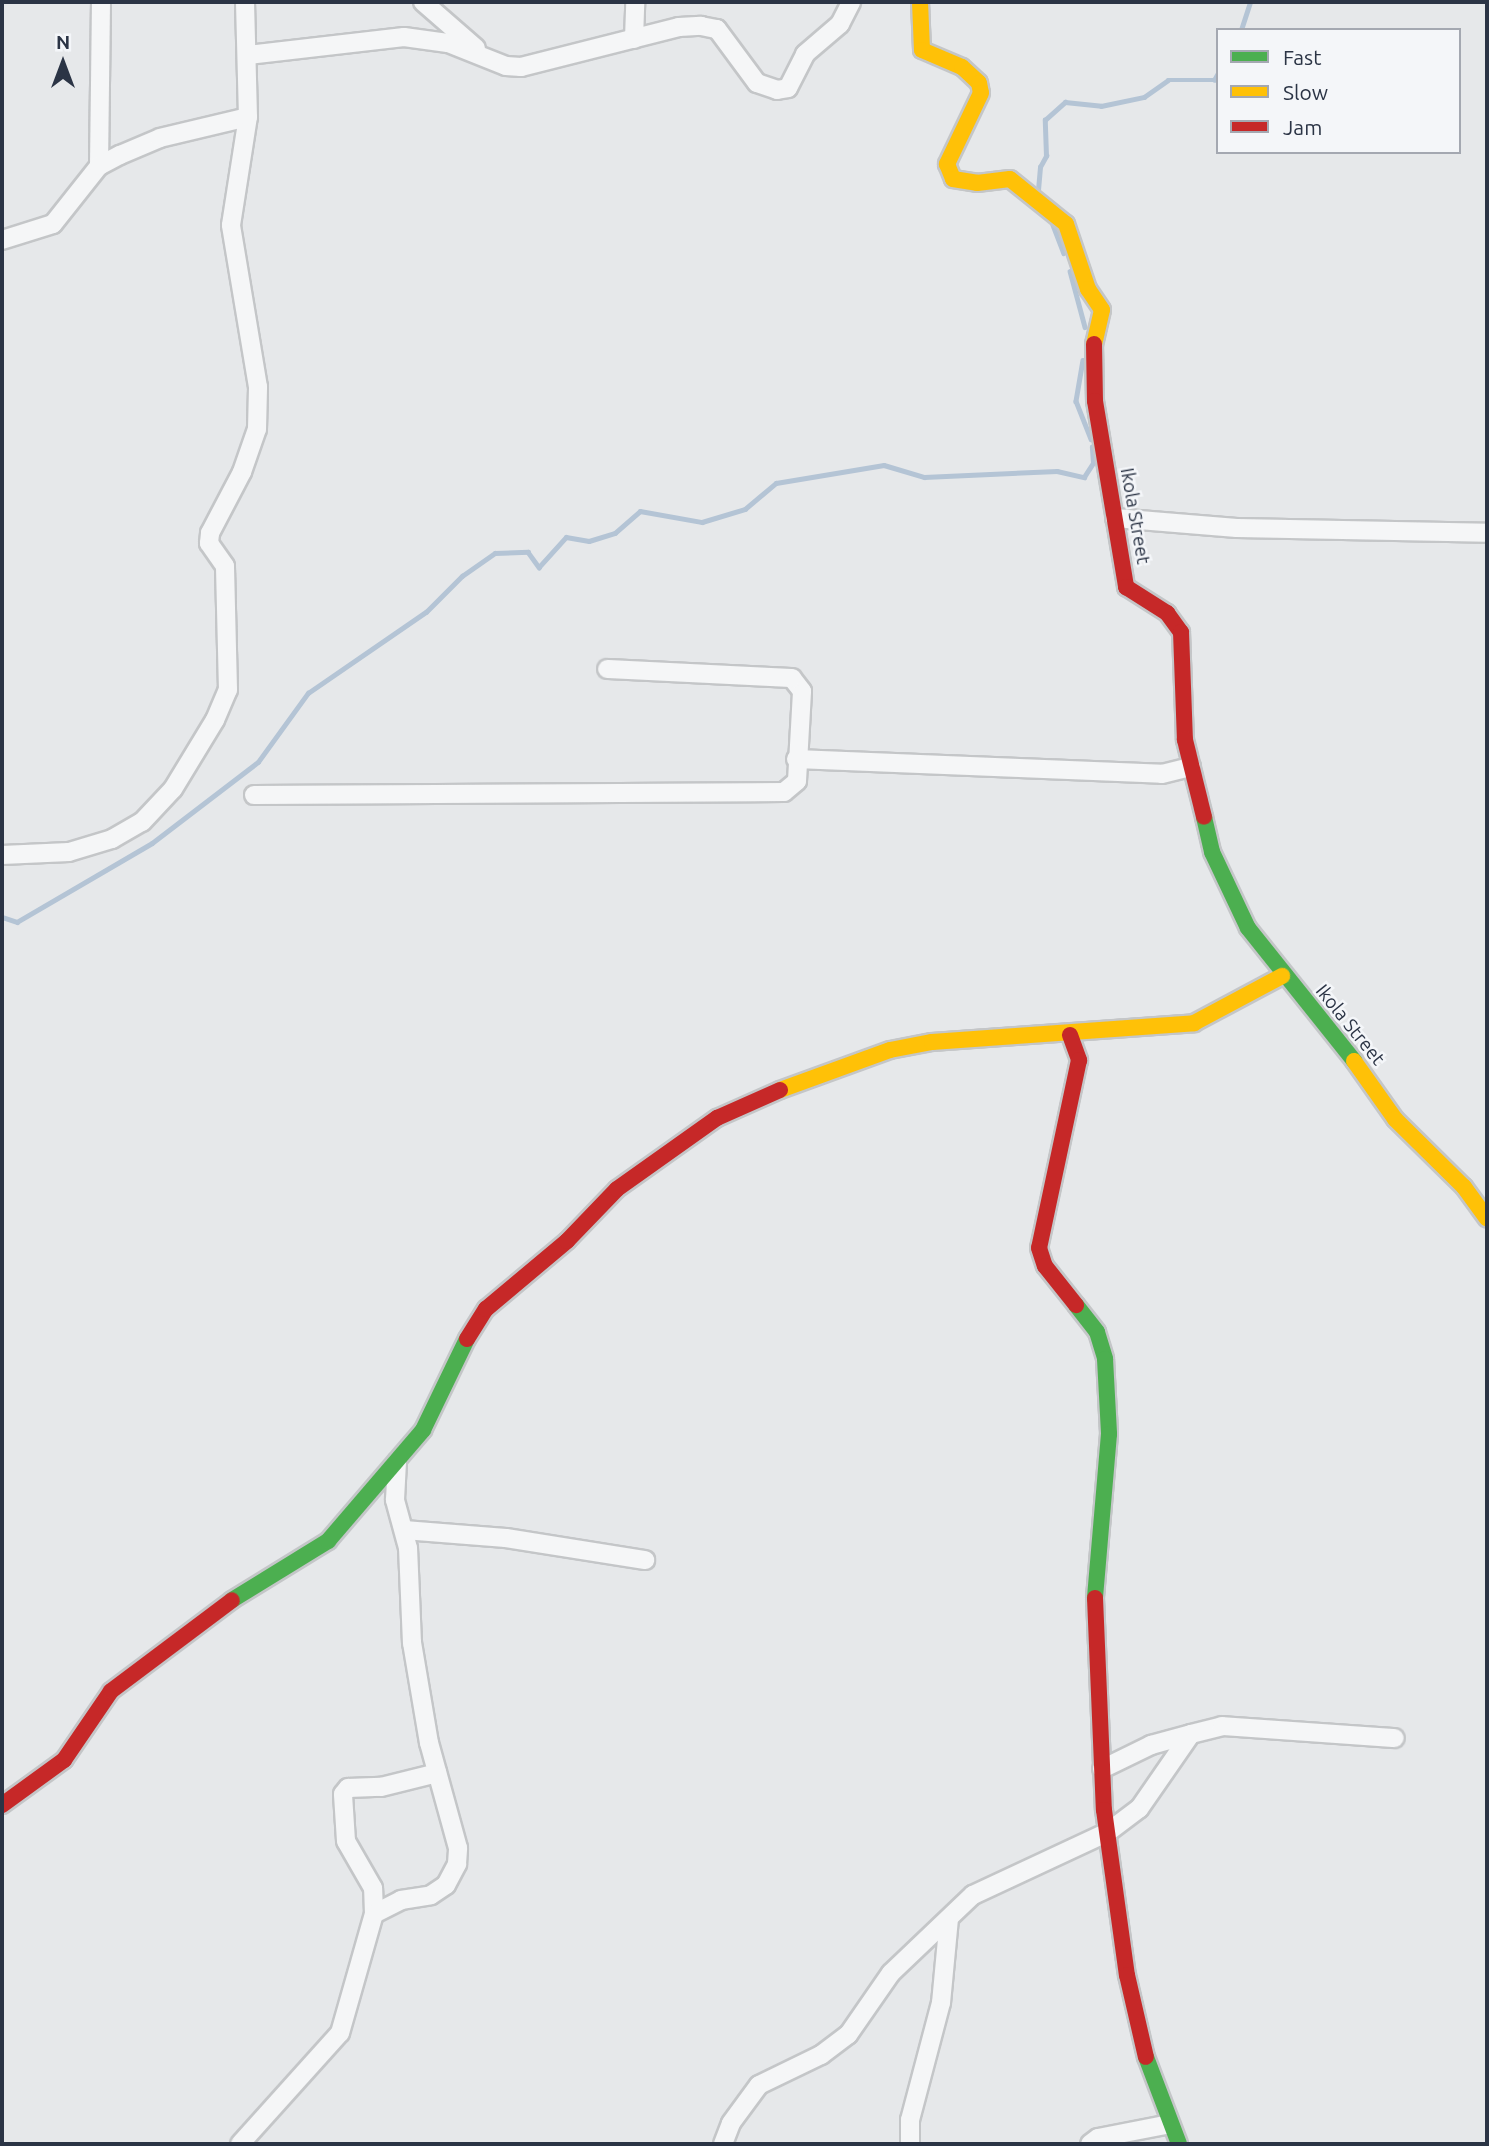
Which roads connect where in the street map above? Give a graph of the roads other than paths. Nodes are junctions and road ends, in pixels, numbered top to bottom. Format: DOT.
graph roads {
  1 [pos="101,2"];
  2 [pos="245,2"];
  3 [pos="423,2"];
  4 [pos="635,2"];
  5 [pos="851,2"];
  6 [pos="920,2"];
  7 [pos="634,39"];
  8 [pos="248,55"];
  9 [pos="488,58"];
  10 [pos="247,117"];
  11 [pos="99,166"];
  12 [pos="2,240"];
  13 [pos="1115,518"];
  14 [pos="1487,533"];
  15 [pos="607,668"];
  16 [pos="796,760"];
  17 [pos="1191,767"];
  18 [pos="254,795"];
  19 [pos="2,855"];
  20 [pos="1282,976"];
  21 [pos="1070,1035"];
  22 [pos="1487,1219"];
  23 [pos="397,1462"];
  24 [pos="404,1530"];
  25 [pos="645,1560"];
  26 [pos="1191,1734"];
  27 [pos="1395,1738"];
  28 [pos="1102,1769"];
  29 [pos="437,1773"];
  30 [pos="2,1805"];
  31 [pos="1108,1832"];
  32 [pos="374,1914"];
  33 [pos="948,1919"];
  34 [pos="1170,2124"];
  35 [pos="240,2144"];
  36 [pos="723,2144"];
  37 [pos="911,2144"];
  38 [pos="1090,2144"];
  39 [pos="1178,2144"];
  1 -- 11 [label="street"];
  2 -- 8 [label="street"];
  3 -- 9 [label="street"];
  4 -- 7 [label="street"];
  5 -- 7 [label="street"];
  6 -- 13 [label="street, Ikola Street"];
  7 -- 9 [label="street"];
  8 -- 9 [label="street"];
  8 -- 10 [label="street"];
  10 -- 11 [label="street"];
  10 -- 19 [label="street"];
  11 -- 12 [label="street"];
  13 -- 14 [label="street"];
  13 -- 17 [label="street, Ikola Street"];
  15 -- 16 [label="street"];
  16 -- 17 [label="street"];
  16 -- 18 [label="street"];
  17 -- 20 [label="street, Ikola Street"];
  20 -- 21 [label="street"];
  20 -- 22 [label="street, Ikola Street"];
  21 -- 23 [label="street"];
  21 -- 28 [label="street"];
  23 -- 24 [label="street"];
  23 -- 30 [label="street"];
  24 -- 25 [label="street"];
  24 -- 29 [label="street"];
  26 -- 27 [label="street"];
  26 -- 28 [label="street"];
  26 -- 31 [label="street"];
  28 -- 31 [label="street"];
  29 -- 32 [label="street"];
  29 -- 32 [label="street"];
  31 -- 33 [label="street"];
  31 -- 34 [label="street"];
  32 -- 35 [label="street"];
  33 -- 36 [label="street"];
  33 -- 37 [label="street"];
  34 -- 38 [label="street"];
  34 -- 39 [label="street"];
}
